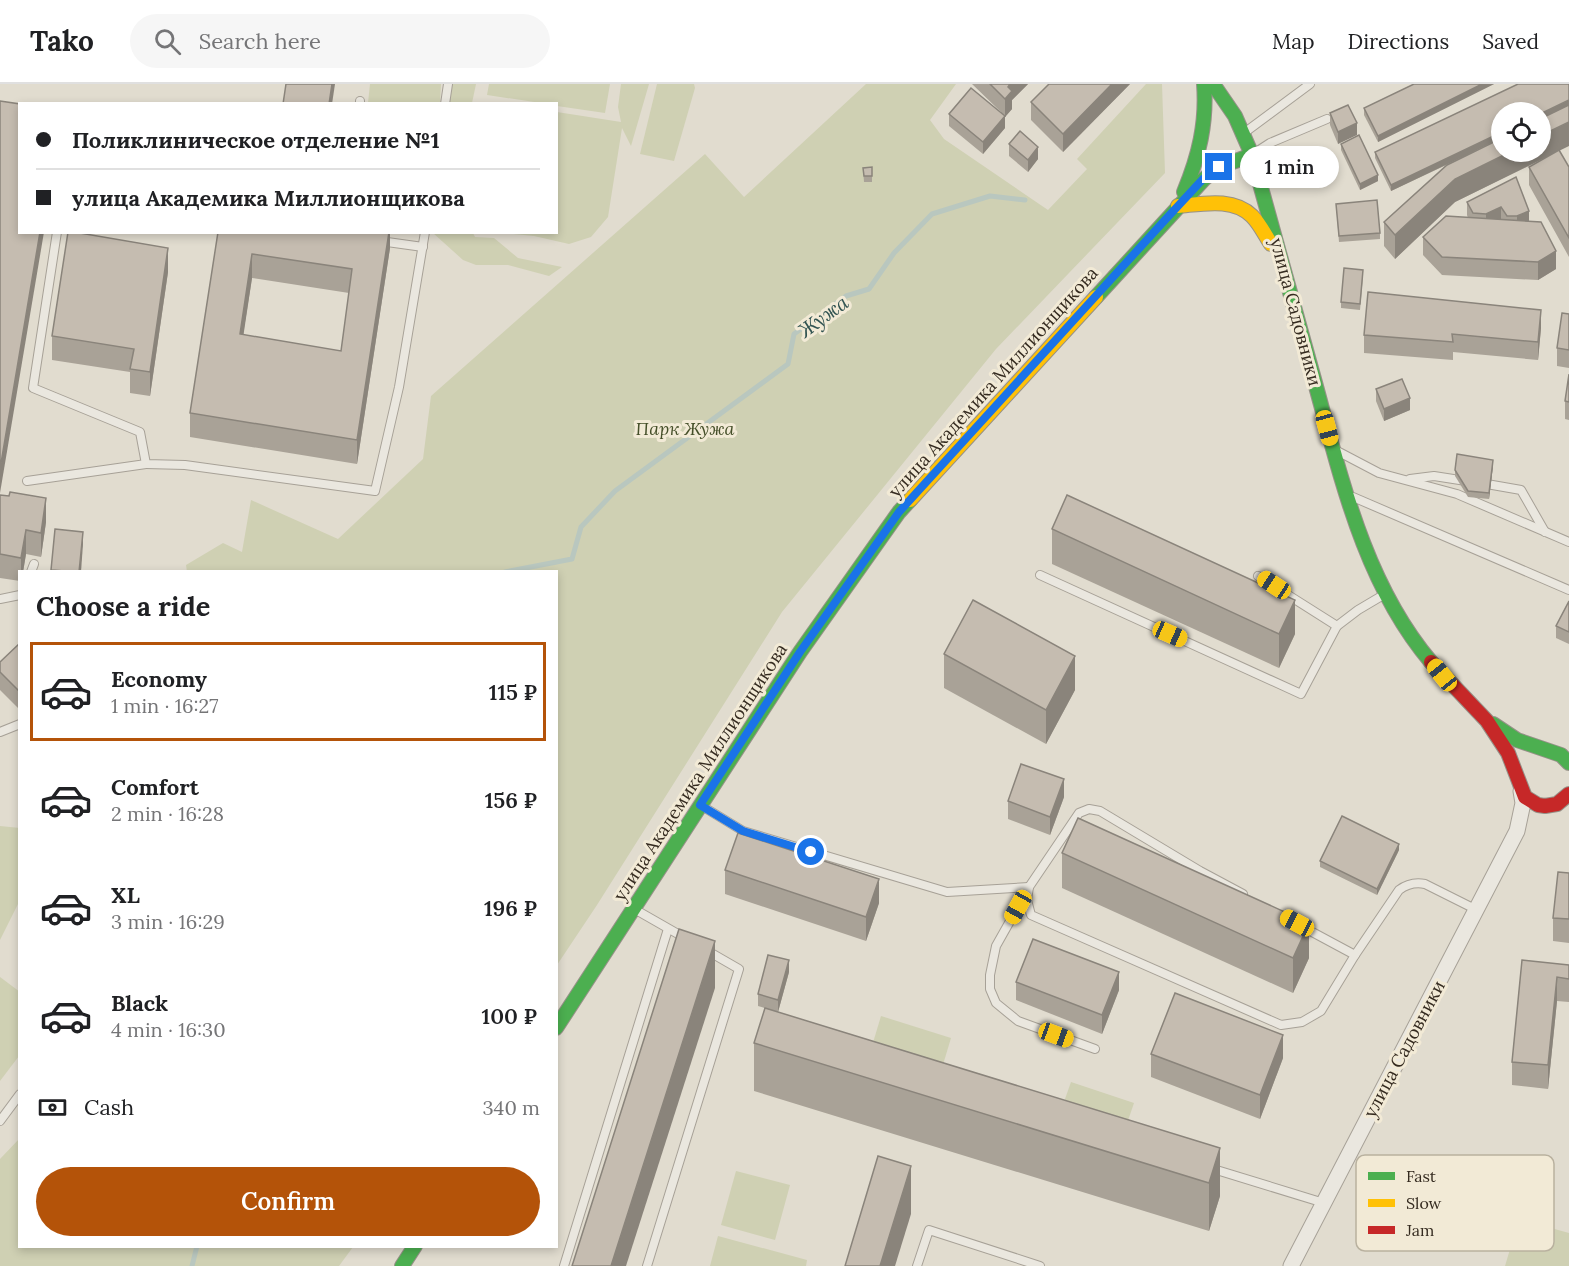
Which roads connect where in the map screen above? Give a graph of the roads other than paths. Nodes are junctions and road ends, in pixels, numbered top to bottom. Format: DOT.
graph roads {
  1 [pos="448,84"];
  2 [pos="1204,84"];
  3 [pos="1213,84"];
  4 [pos="1310,84"];
  5 [pos="445,102"];
  6 [pos="1327,119"];
  7 [pos="1243,134"];
  8 [pos="1252,155"];
  9 [pos="1178,206"];
  10 [pos="57,234"];
  11 [pos="425,234"];
  12 [pos="376,240"];
  13 [pos="423,248"];
  14 [pos="1281,257"];
  15 [pos="1333,449"];
  16 [pos="146,464"];
  17 [pos="1406,480"];
  18 [pos="27,481"];
  19 [pos="1348,495"];
  20 [pos="1545,531"];
  21 [pos="1569,542"];
  22 [pos="1040,575"];
  23 [pos="1258,576"];
  24 [pos="1569,590"];
  25 [pos="1385,594"];
  26 [pos="18,595"];
  27 [pos="0,599"];
  28 [pos="1337,626"];
  29 [pos="1487,721"];
  30 [pos="18,725"];
  31 [pos="0,732"];
  32 [pos="1545,751"];
  33 [pos="1568,762"];
  34 [pos="1520,787"];
  35 [pos="1563,800"];
  36 [pos="700,805"];
  37 [pos="1517,831"];
  38 [pos="1029,887"];
  39 [pos="1252,899"];
  40 [pos="632,908"];
  41 [pos="1477,910"];
  42 [pos="1293,921"];
  43 [pos="668,929"];
  44 [pos="688,940"];
  45 [pos="699,946"];
  46 [pos="1355,955"];
  47 [pos="558,1025"];
  48 [pos="1095,1049"];
  49 [pos="18,1097"];
  50 [pos="0,1121"];
  51 [pos="1207,1167"];
  52 [pos="1324,1203"];
  53 [pos="414,1248"];
  54 [pos="402,1266"];
  55 [pos="564,1266"];
  56 [pos="647,1266"];
  57 [pos="917,1266"];
  58 [pos="1040,1266"];
  59 [pos="1291,1266"];
  1 -- 5 [label="lane"];
  2 -- 9 [label="street"];
  3 -- 7 [label="street, улица Садовники"];
  4 -- 7 [label="lane"];
  6 -- 8 [label="lane"];
  7 -- 8 [label="street, улица Садовники"];
  8 -- 9 [label="street, улица Академика Миллионщикова"];
  8 -- 14 [label="street, улица Садовники"];
  9 -- 14 [label="street"];
  9 -- 36 [label="street, улица Академика Миллионщикова"];
  10 -- 16 [label="lane"];
  11 -- 13 [label="lane"];
  12 -- 13 [label="lane"];
  13 -- 16 [label="lane"];
  14 -- 15 [label="street, улица Садовники"];
  15 -- 17 [label="lane"];
  15 -- 19 [label="street, улица Садовники"];
  16 -- 18 [label="lane"];
  17 -- 20 [label="lane"];
  17 -- 20 [label="lane"];
  19 -- 24 [label="lane"];
  19 -- 25 [label="street, улица Садовники"];
  20 -- 21 [label="lane"];
  22 -- 28 [label="lane"];
  23 -- 28 [label="lane"];
  25 -- 28 [label="lane"];
  25 -- 29 [label="street, улица Садовники"];
  26 -- 27 [label="lane"];
  29 -- 32 [label="street, улица Садовники"];
  29 -- 34 [label="street, улица Садовники"];
  30 -- 31 [label="lane"];
  32 -- 33 [label="street, улица Садовники"];
  32 -- 34 [label="street, улица Садовники"];
  34 -- 35 [label="street, улица Садовники"];
  34 -- 37 [label="street, улица Садовники"];
  35 -- 37 [label="street, улица Садовники"];
  36 -- 38 [label="lane"];
  36 -- 40 [label="street, улица Академика Миллионщикова"];
  37 -- 41 [label="street, улица Садовники"];
  38 -- 39 [label="lane"];
  38 -- 46 [label="lane"];
  38 -- 48 [label="lane"];
  40 -- 43 [label="lane"];
  40 -- 47 [label="street, улица Академика Миллионщикова"];
  41 -- 46 [label="lane"];
  41 -- 52 [label="street, улица Садовники"];
  42 -- 46 [label="lane"];
  43 -- 44 [label="lane"];
  43 -- 55 [label="lane"];
  45 -- 56 [label="lane"];
  49 -- 50 [label="lane"];
  51 -- 52 [label="lane"];
  52 -- 59 [label="street, улица Садовники"];
  53 -- 54 [label="street"];
  57 -- 58 [label="lane"];
}
